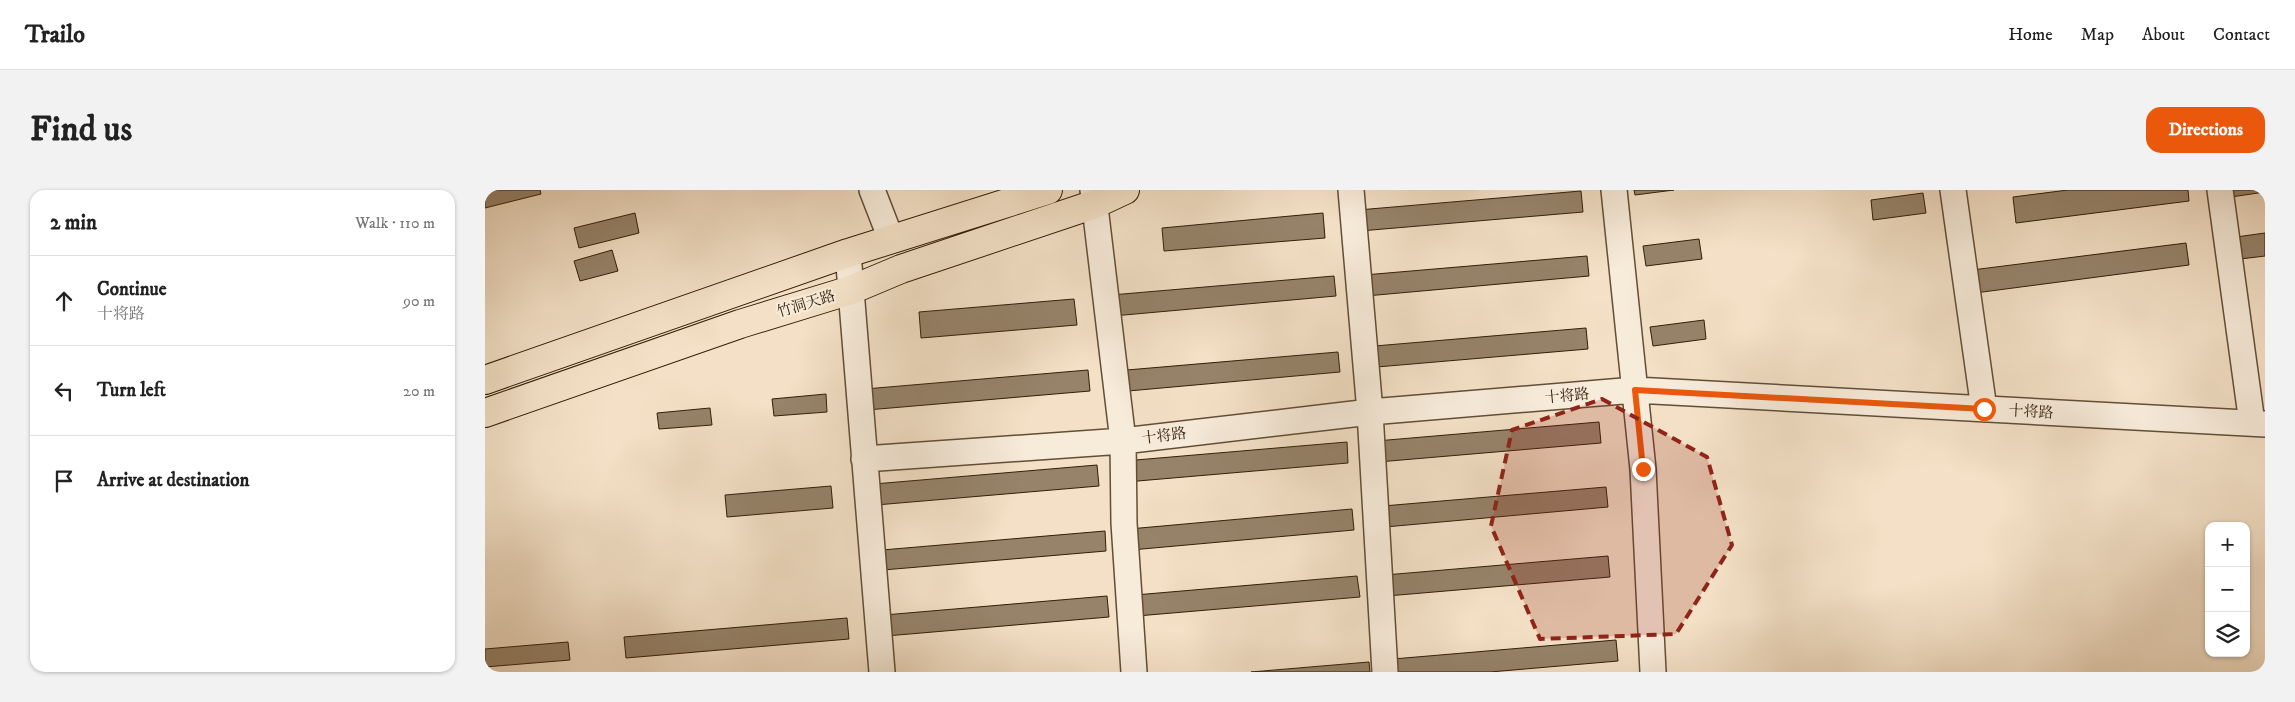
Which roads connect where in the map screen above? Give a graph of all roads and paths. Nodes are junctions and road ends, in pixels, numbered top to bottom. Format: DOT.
graph roads {
  1 [pos="872,190"];
  2 [pos="1048,190"];
  3 [pos="1125,190"];
  4 [pos="1351,190"];
  5 [pos="1614,190"];
  6 [pos="1953,190"];
  7 [pos="2221,190"];
  8 [pos="1094,197"];
  9 [pos="891,239"];
  10 [pos="848,253"];
  11 [pos="851,290"];
  12 [pos="485,380"];
  13 [pos="1635,390"];
  14 [pos="1984,409"];
  15 [pos="1370,412"];
  16 [pos="485,413"];
  17 [pos="2259,424"];
  18 [pos="1123,441"];
  19 [pos="864,459"];
  20 [pos="882,672"];
  21 [pos="1134,672"];
  22 [pos="1385,672"];
  23 [pos="1653,672"];
  1 -- 9 [label="street"];
  2 -- 9 [label="main road"];
  3 -- 8 [label="main road, 竹洞天路"];
  4 -- 15 [label="street"];
  5 -- 13 [label="street"];
  6 -- 14 [label="street"];
  7 -- 17 [label="street"];
  8 -- 11 [label="main road, 竹洞天路"];
  8 -- 18 [label="street, 十将路"];
  9 -- 10 [label="main road"];
  10 -- 11 [label="street"];
  10 -- 12 [label="main road"];
  11 -- 16 [label="main road, 竹洞天路"];
  11 -- 19 [label="street"];
  13 -- 14 [label="street, 十将路"];
  13 -- 15 [label="street, 十将路"];
  13 -- 23 [label="street"];
  14 -- 17 [label="street, 十将路"];
  15 -- 18 [label="street, 十将路"];
  15 -- 22 [label="street"];
  18 -- 19 [label="street"];
  18 -- 21 [label="street"];
  19 -- 20 [label="street"];
}
